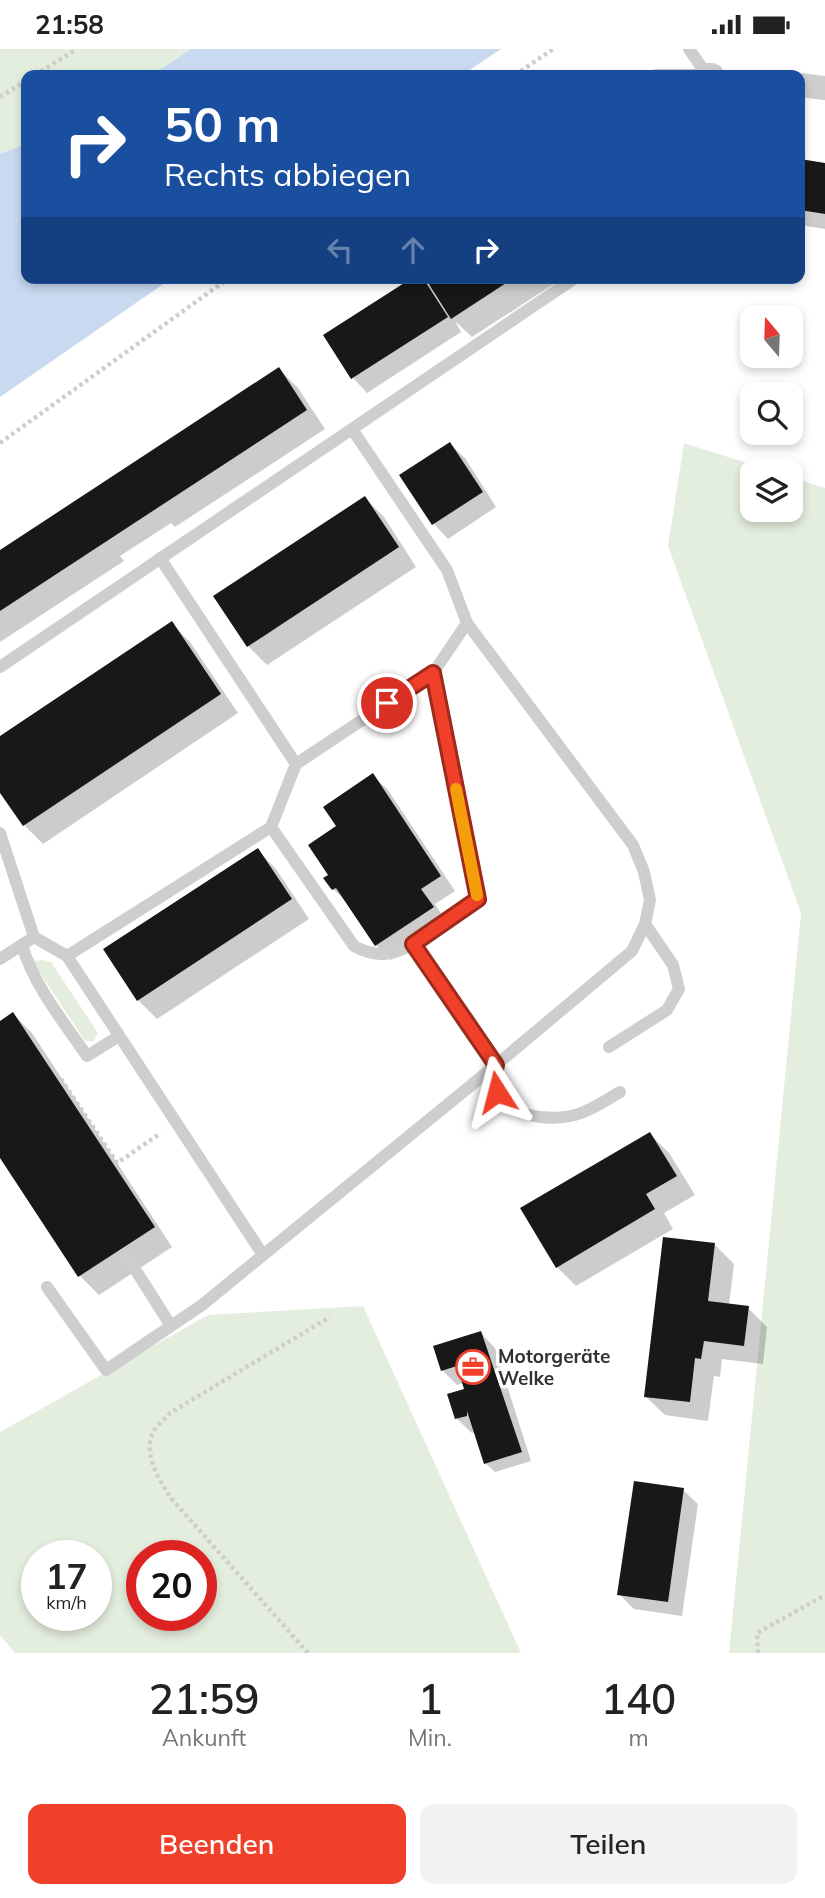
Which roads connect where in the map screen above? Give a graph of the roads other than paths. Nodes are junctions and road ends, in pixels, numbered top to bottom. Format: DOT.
graph roads {
  1 [pos="689,49"];
  2 [pos="704,70"];
  3 [pos="805,86"];
  4 [pos="825,88"];
  5 [pos="566,284"];
  6 [pos="352,429"];
  7 [pos="160,558"];
  8 [pos="467,623"];
  9 [pos="0,667"];
  10 [pos="433,673"];
  11 [pos="296,764"];
  12 [pos="271,827"];
  13 [pos="0,832"];
  14 [pos="645,924"];
  15 [pos="34,937"];
  16 [pos="413,944"];
  17 [pos="22,945"];
  18 [pos="67,956"];
  19 [pos="0,960"];
  20 [pos="119,1036"];
  21 [pos="609,1047"];
  22 [pos="496,1065"];
  23 [pos="620,1093"];
  24 [pos="263,1255"];
  25 [pos="128,1258"];
  26 [pos="47,1287"];
  27 [pos="171,1327"];
  1 -- 2 [label="lane"];
  3 -- 4 [label="street"];
  5 -- 6 [label="lane"];
  6 -- 7 [label="lane"];
  6 -- 8 [label="lane"];
  7 -- 9 [label="lane"];
  7 -- 11 [label="lane"];
  8 -- 10 [label="lane"];
  8 -- 14 [label="lane"];
  10 -- 11 [label="lane"];
  10 -- 16 [label="lane"];
  11 -- 12 [label="lane"];
  12 -- 16 [label="lane"];
  12 -- 18 [label="lane"];
  13 -- 15 [label="lane"];
  14 -- 21 [label="lane"];
  14 -- 22 [label="lane"];
  15 -- 17 [label="lane"];
  15 -- 18 [label="lane"];
  16 -- 22 [label="lane"];
  17 -- 19 [label="lane"];
  17 -- 20 [label="lane"];
  18 -- 20 [label="lane"];
  20 -- 24 [label="lane"];
  22 -- 23 [label="lane"];
  22 -- 24 [label="lane"];
  24 -- 27 [label="lane"];
  25 -- 27 [label="lane"];
  26 -- 27 [label="lane"];
}
